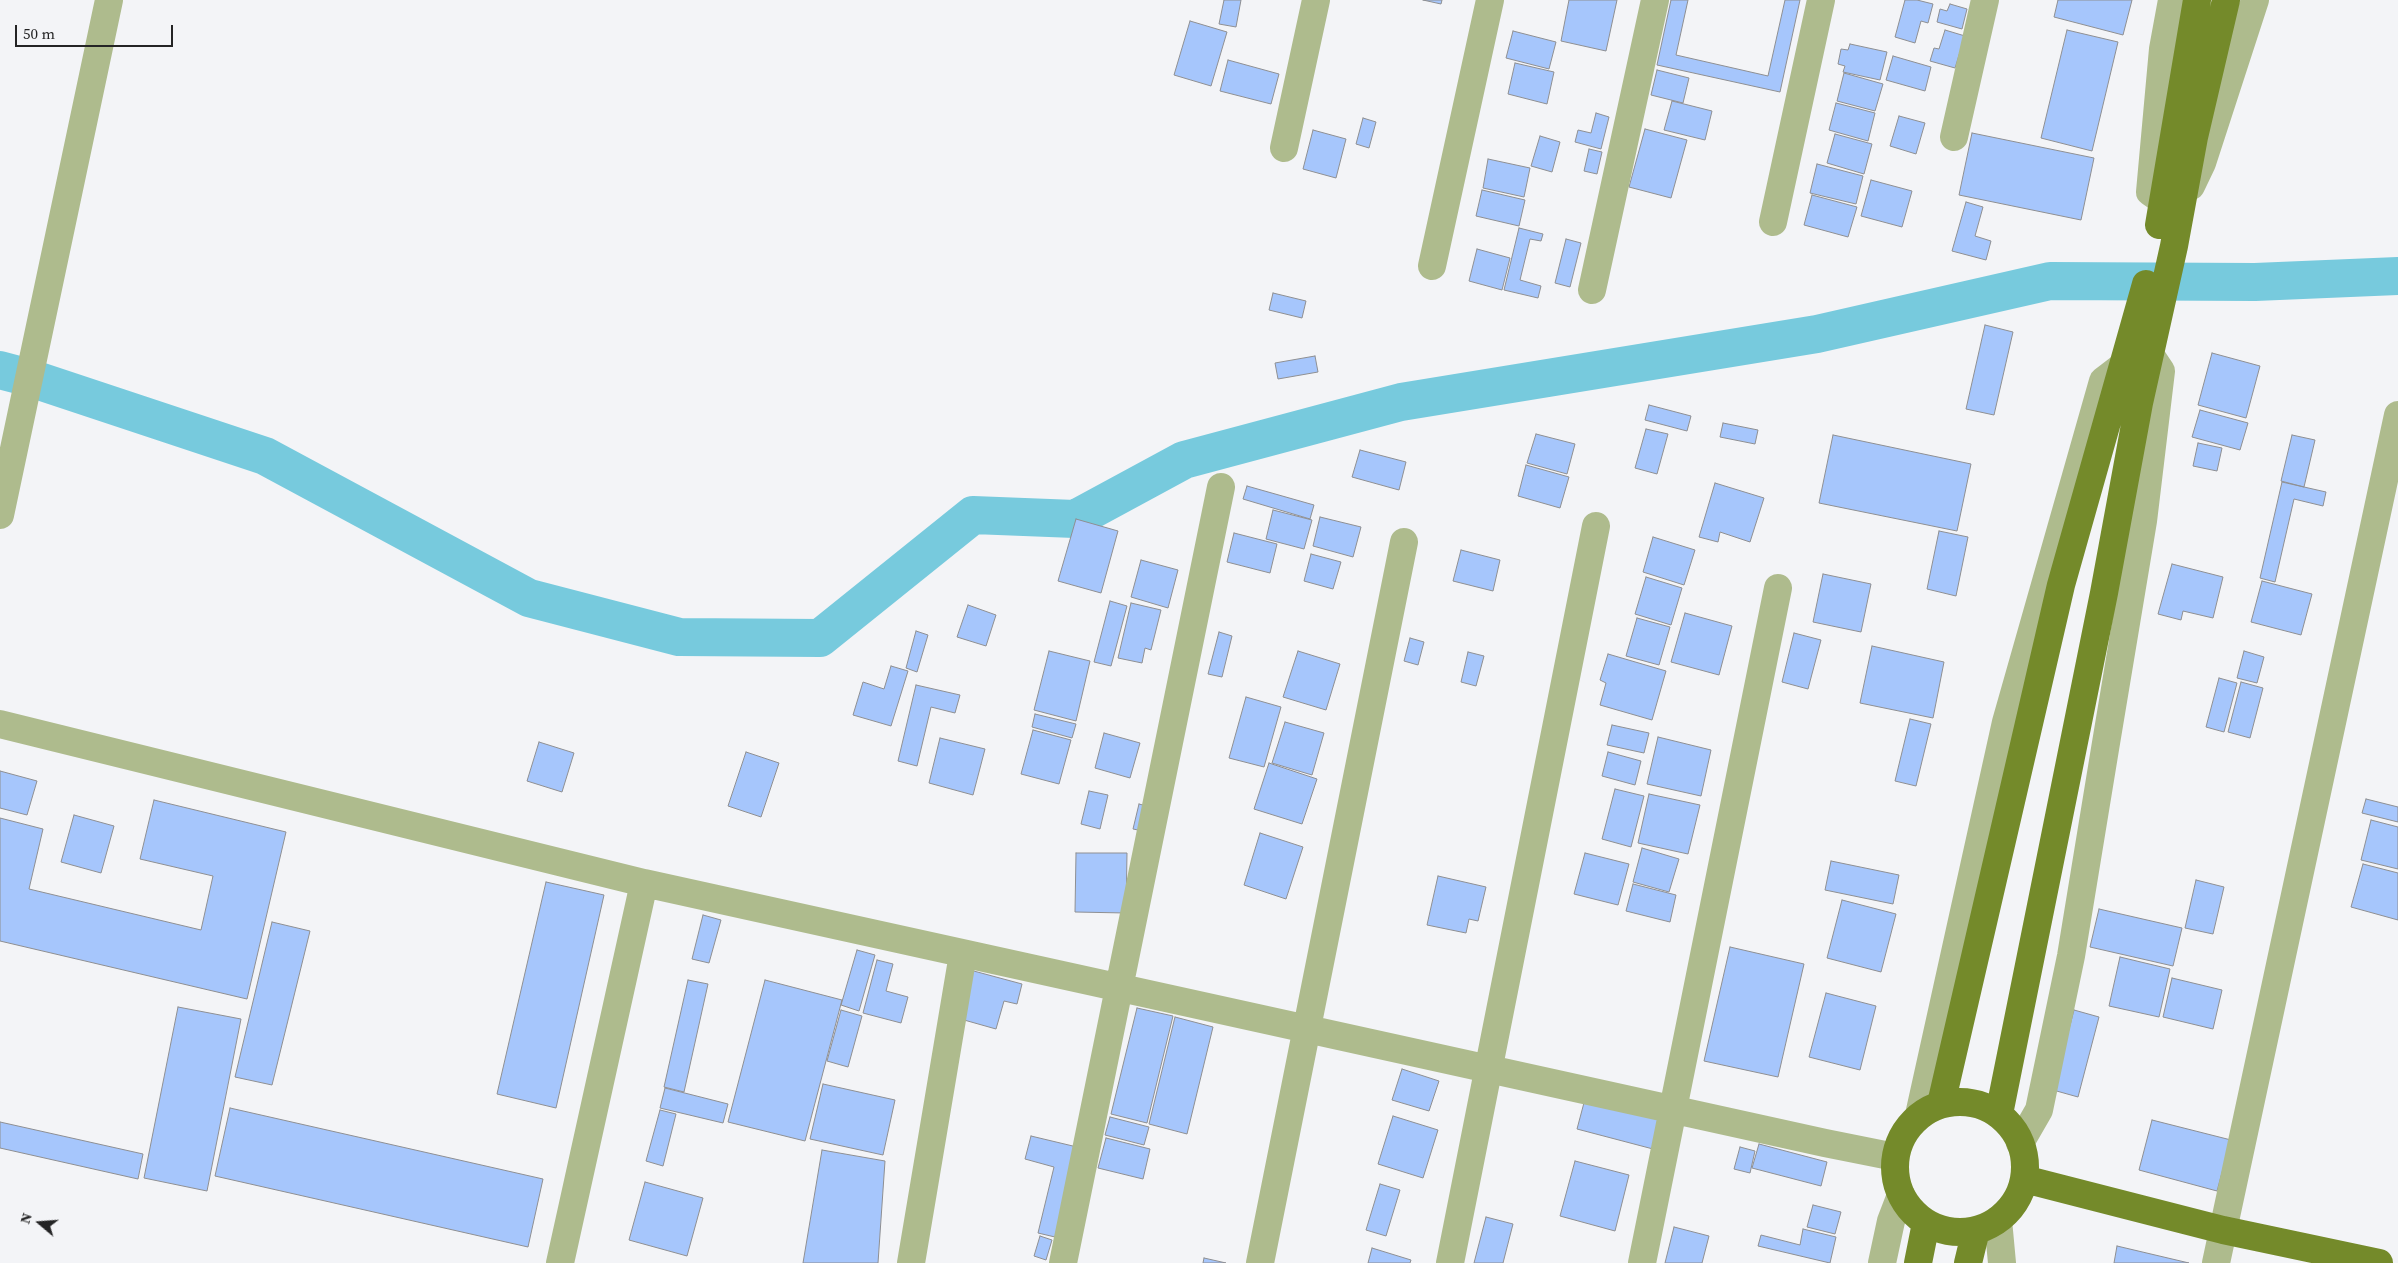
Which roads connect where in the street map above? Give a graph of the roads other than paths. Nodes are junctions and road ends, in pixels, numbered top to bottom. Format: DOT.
graph roads {
  1 [pos="109,0"];
  2 [pos="1316,0"];
  3 [pos="1490,0"];
  4 [pos="1655,0"];
  5 [pos="1821,0"];
  6 [pos="1985,0"];
  7 [pos="2172,0"];
  8 [pos="2197,0"];
  9 [pos="2226,0"];
  10 [pos="2254,0"];
  11 [pos="1954,137"];
  12 [pos="1284,148"];
  13 [pos="2172,204"];
  14 [pos="1773,222"];
  15 [pos="1432,266"];
  16 [pos="1592,290"];
  17 [pos="2149,310"];
  18 [pos="2149,353"];
  19 [pos="2398,415"];
  20 [pos="1220,487"];
  21 [pos="0,515"];
  22 [pos="1596,526"];
  23 [pos="1404,542"];
  24 [pos="1778,588"];
  25 [pos="0,724"];
  26 [pos="644,883"];
  27 [pos="963,954"];
  28 [pos="1120,988"];
  29 [pos="1307,1029"];
  30 [pos="1488,1070"];
  31 [pos="1930,1109"];
  32 [pos="1673,1110"];
  33 [pos="1999,1114"];
  34 [pos="2020,1143"];
  35 [pos="1895,1157"];
  36 [pos="2024,1179"];
  37 [pos="1901,1194"];
  38 [pos="1926,1223"];
  39 [pos="1987,1225"];
  40 [pos="2224,1230"];
  41 [pos="560,1263"];
  42 [pos="911,1263"];
  43 [pos="1063,1263"];
  44 [pos="1260,1263"];
  45 [pos="1450,1263"];
  46 [pos="1642,1263"];
  47 [pos="1882,1263"];
  48 [pos="1918,1263"];
  49 [pos="1968,1263"];
  50 [pos="2002,1263"];
  51 [pos="2216,1263"];
  52 [pos="2379,1263"];
  1 -- 21 [label="street"];
  2 -- 12 [label="street"];
  3 -- 15 [label="street"];
  4 -- 16 [label="street"];
  5 -- 14 [label="street"];
  6 -- 11 [label="street"];
  7 -- 13 [label="street"];
  8 -- 13 [label="main road"];
  9 -- 13 [label="main road"];
  10 -- 13 [label="street"];
  13 -- 17 [label="main road"];
  17 -- 18 [label="main road"];
  17 -- 31 [label="main road"];
  18 -- 33 [label="main road"];
  18 -- 34 [label="street"];
  19 -- 40 [label="street"];
  20 -- 28 [label="street"];
  22 -- 30 [label="street"];
  23 -- 29 [label="street"];
  24 -- 32 [label="street"];
  25 -- 26 [label="street"];
  26 -- 27 [label="street"];
  26 -- 41 [label="street"];
  27 -- 28 [label="street"];
  27 -- 42 [label="street"];
  28 -- 29 [label="street"];
  28 -- 43 [label="street"];
  29 -- 30 [label="street"];
  29 -- 44 [label="street"];
  30 -- 32 [label="street"];
  30 -- 45 [label="street"];
  31 -- 33 [label="main road"];
  31 -- 35 [label="main road"];
  32 -- 35 [label="street"];
  32 -- 46 [label="street"];
  33 -- 34 [label="main road"];
  34 -- 36 [label="main road"];
  35 -- 37 [label="main road"];
  36 -- 39 [label="main road"];
  36 -- 40 [label="main road"];
  37 -- 38 [label="main road"];
  37 -- 47 [label="street"];
  38 -- 39 [label="main road"];
  38 -- 48 [label="main road"];
  39 -- 49 [label="main road"];
  39 -- 50 [label="street"];
  40 -- 51 [label="street"];
  40 -- 52 [label="main road"];
}
